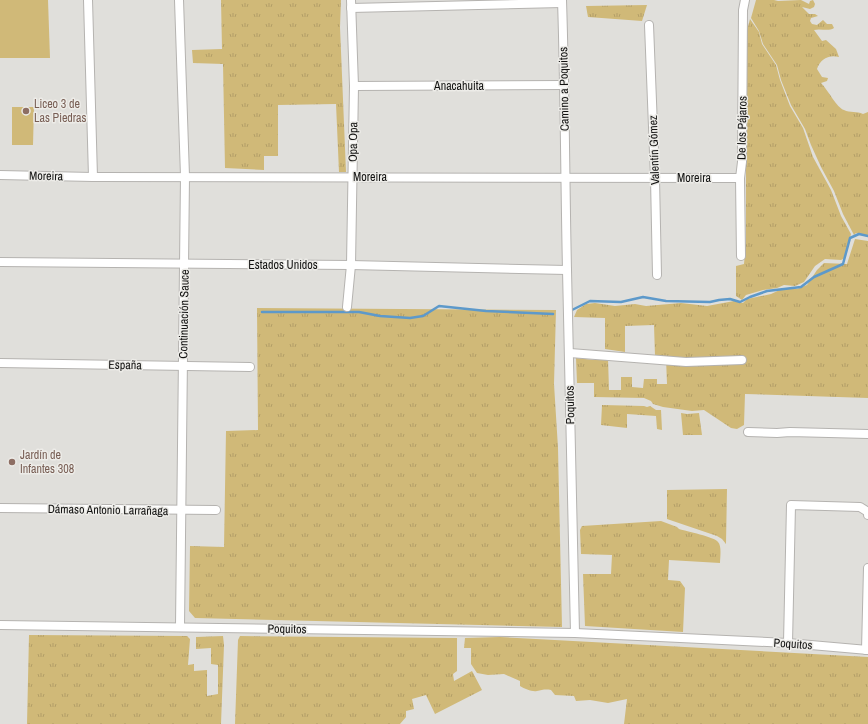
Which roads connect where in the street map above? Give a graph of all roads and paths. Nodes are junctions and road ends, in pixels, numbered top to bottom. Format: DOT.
graph roads {
  1 [pos="88,0"];
  2 [pos="179,0"];
  3 [pos="745,0"];
  4 [pos="562,2"];
  5 [pos="351,4"];
  6 [pos="649,25"];
  7 [pos="564,85"];
  8 [pos="354,86"];
  9 [pos="0,175"];
  10 [pos="93,176"];
  11 [pos="185,176"];
  12 [pos="352,176"];
  13 [pos="566,178"];
  14 [pos="655,178"];
  15 [pos="740,178"];
  16 [pos="741,256"];
  17 [pos="0,262"];
  18 [pos="184,264"];
  19 [pos="351,265"];
  20 [pos="567,270"];
  21 [pos="657,275"];
  22 [pos="347,307"];
  23 [pos="570,352"];
  24 [pos="742,360"];
  25 [pos="0,363"];
  26 [pos="183,366"];
  27 [pos="250,367"];
  28 [pos="748,432"];
  29 [pos="868,434"];
  30 [pos="0,508"];
  31 [pos="216,510"];
  32 [pos="181,511"];
  33 [pos="868,514"];
  34 [pos="868,568"];
  35 [pos="0,625"];
  36 [pos="180,628"];
  37 [pos="575,633"];
  38 [pos="788,643"];
  39 [pos="867,650"];
  1 -- 10 [label="street"];
  2 -- 11 [label="street, Continuación Sauce"];
  3 -- 15 [label="street, De los Pájaros"];
  4 -- 5 [label="street"];
  4 -- 7 [label="street, Camino a Poquitos"];
  5 -- 8 [label="street, Opa Opa"];
  6 -- 14 [label="street, Valentín Gómez"];
  7 -- 8 [label="street, Anacahuita"];
  7 -- 13 [label="street, Camino a Poquitos"];
  8 -- 12 [label="street, Opa Opa"];
  9 -- 10 [label="street, Moreira"];
  10 -- 11 [label="street, Moreira"];
  11 -- 12 [label="street, Moreira"];
  11 -- 18 [label="street, Continuación Sauce"];
  12 -- 13 [label="street, Moreira"];
  12 -- 19 [label="street, Opa Opa"];
  13 -- 14 [label="street, Moreira"];
  13 -- 20 [label="street, Poquitos"];
  14 -- 15 [label="street, Moreira"];
  14 -- 21 [label="street, Valentín Gómez"];
  15 -- 16 [label="street, De los Pájaros"];
  17 -- 18 [label="street, Estados Unidos"];
  18 -- 19 [label="street, Estados Unidos"];
  18 -- 26 [label="street, Continuación Sauce"];
  19 -- 20 [label="street, Estados Unidos"];
  19 -- 22 [label="street, Opa Opa"];
  20 -- 23 [label="street, Poquitos"];
  23 -- 24 [label="street"];
  23 -- 37 [label="street, Poquitos"];
  25 -- 26 [label="street, España"];
  26 -- 27 [label="street, España"];
  26 -- 32 [label="street, Continuación Sauce"];
  28 -- 29 [label="street"];
  30 -- 32 [label="street, Dámaso Antonio Larrañaga"];
  31 -- 32 [label="street, Dámaso Antonio Larrañaga"];
  32 -- 36 [label="street, Continuación Sauce"];
  33 -- 38 [label="street"];
  34 -- 39 [label="street"];
  35 -- 36 [label="street, Poquitos"];
  36 -- 37 [label="street, Poquitos"];
  37 -- 38 [label="street, Poquitos"];
  38 -- 39 [label="street, Poquitos"];
}
